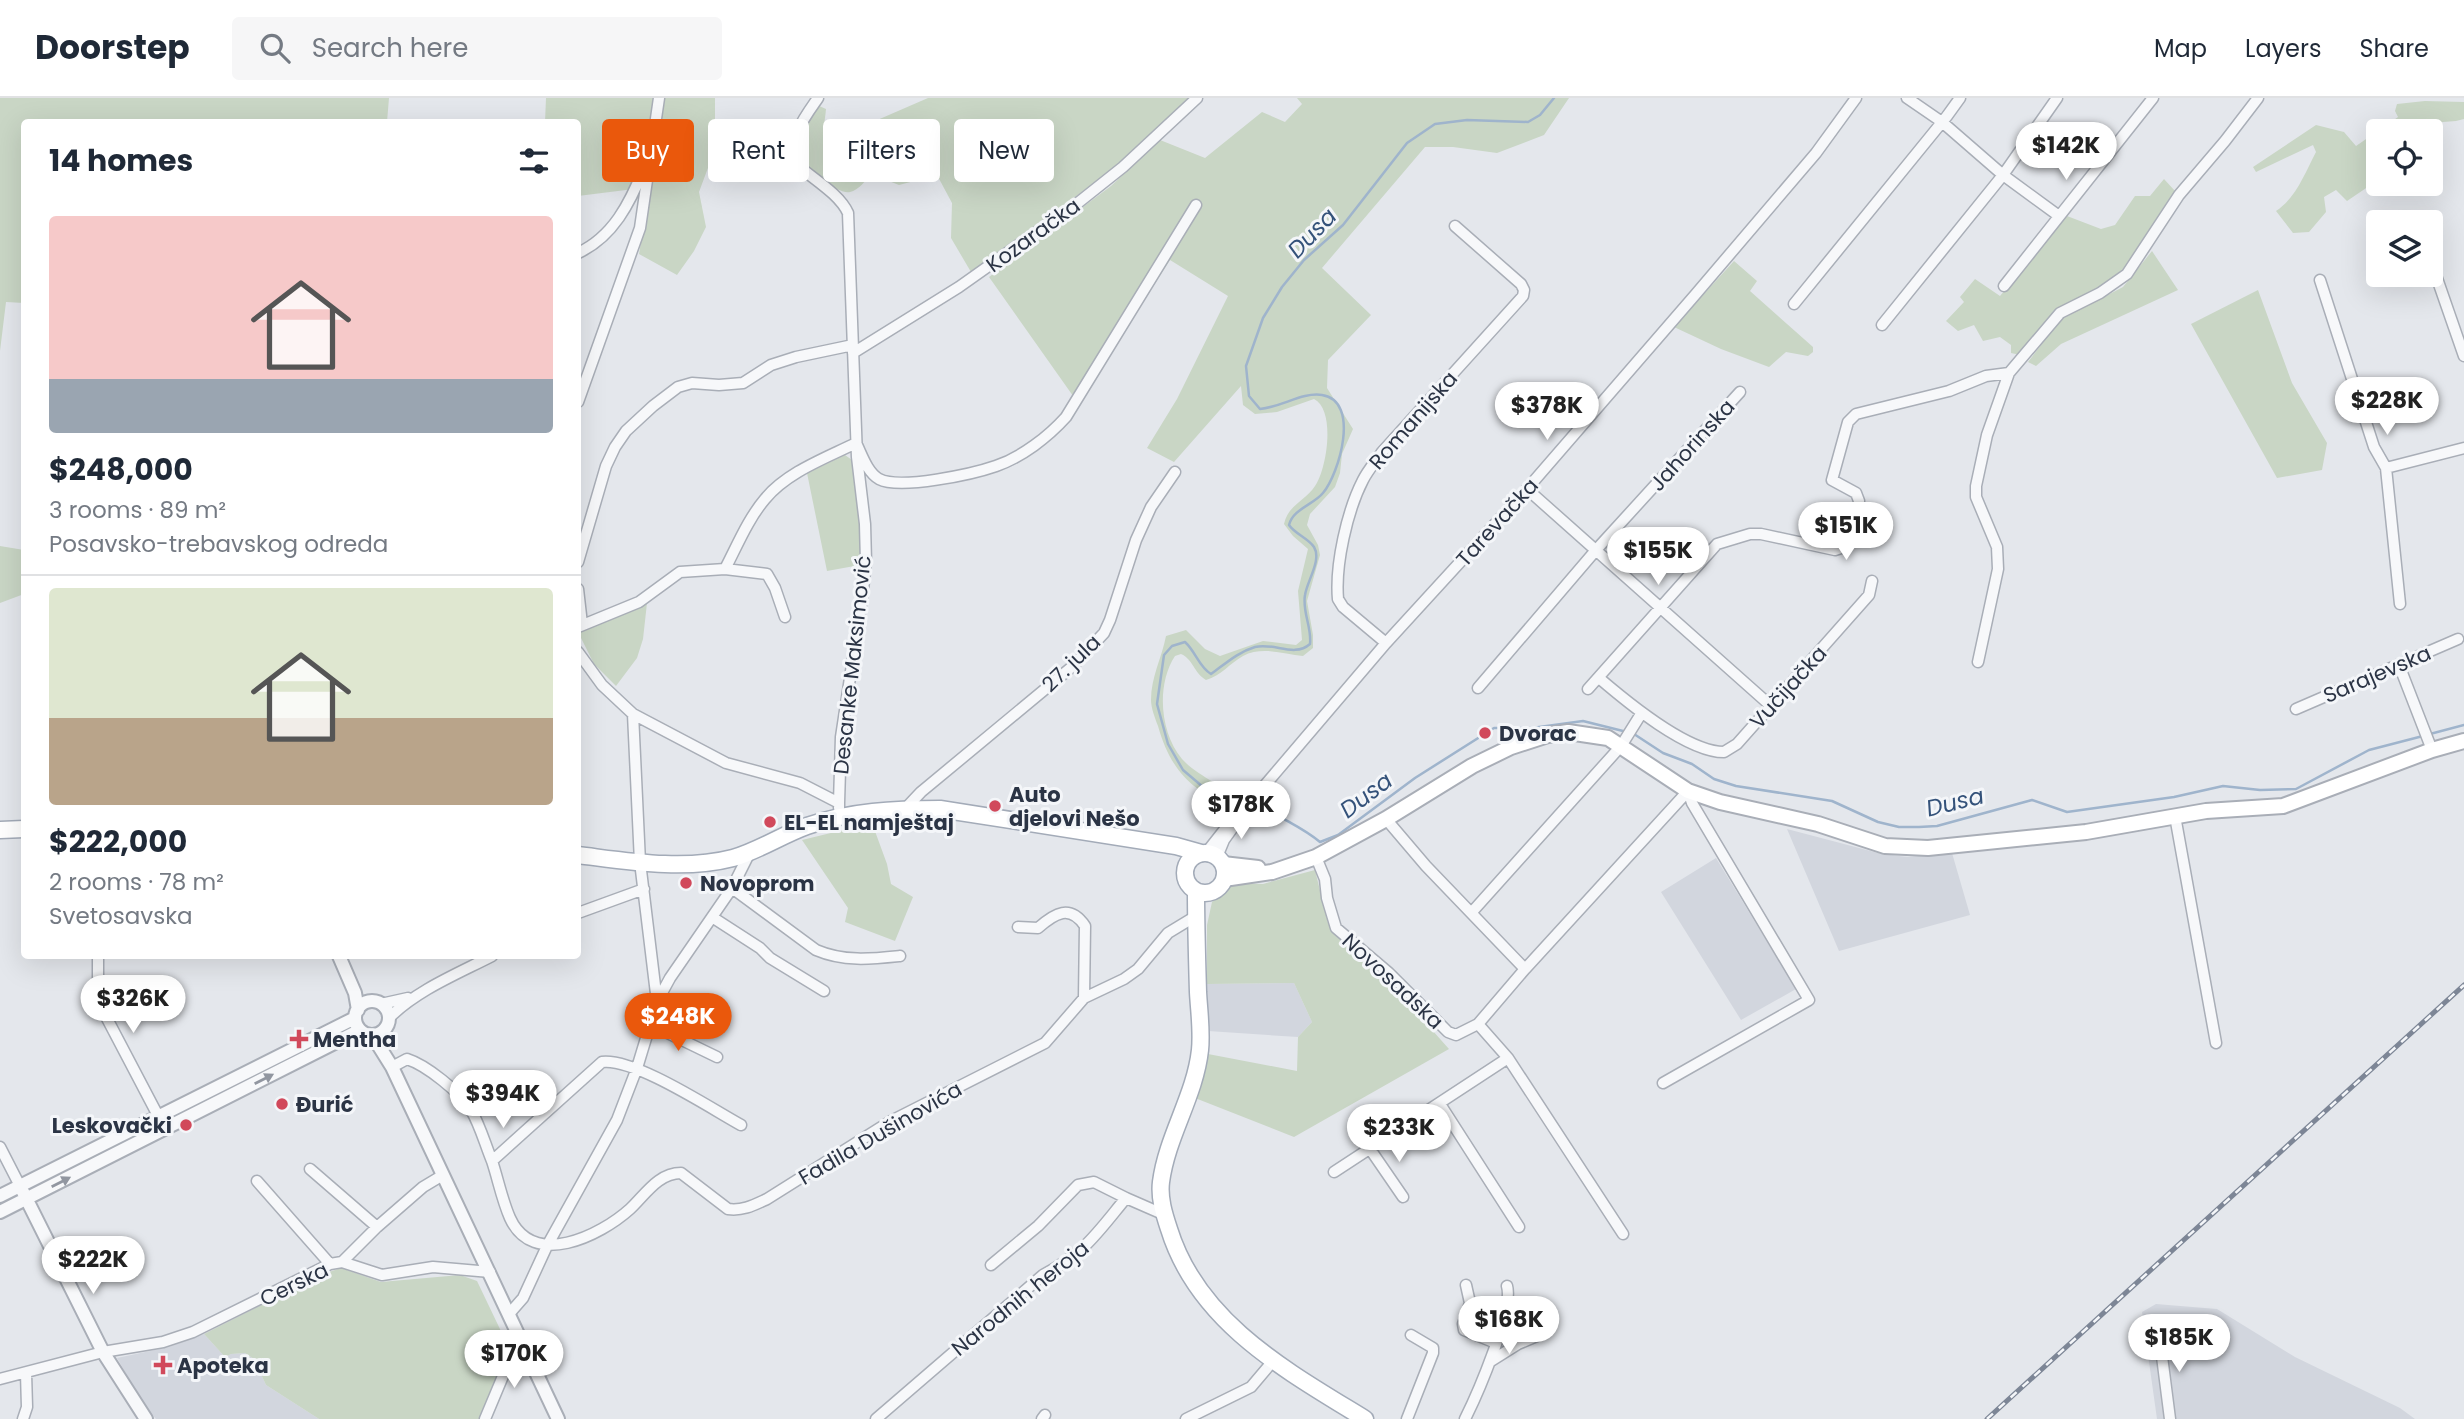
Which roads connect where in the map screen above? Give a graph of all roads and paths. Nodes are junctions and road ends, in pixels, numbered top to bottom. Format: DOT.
graph roads {
  1 [pos="659,98"];
  2 [pos="818,98"];
  3 [pos="1197,98"];
  4 [pos="1856,98"];
  5 [pos="1907,98"];
  6 [pos="1960,98"];
  7 [pos="2057,98"];
  8 [pos="2153,98"];
  9 [pos="2258,98"];
  10 [pos="656,119"];
  11 [pos="1942,122"];
  12 [pos="2003,175"];
  13 [pos="636,182"];
  14 [pos="647,182"];
  15 [pos="1196,205"];
  16 [pos="2059,216"];
  17 [pos="1455,226"];
  18 [pos="581,251"];
  19 [pos="2320,280"];
  20 [pos="2004,286"];
  21 [pos="2440,287"];
  22 [pos="1794,304"];
  23 [pos="1882,325"];
  24 [pos="853,349"];
  25 [pos="2464,356"];
  26 [pos="2009,373"];
  27 [pos="1740,392"];
  28 [pos="581,394"];
  29 [pos="856,443"];
  30 [pos="2464,448"];
  31 [pos="2386,468"];
  32 [pos="1175,472"];
  33 [pos="1527,489"];
  34 [pos="1596,550"];
  35 [pos="581,552"];
  36 [pos="725,569"];
  37 [pos="1872,581"];
  38 [pos="2400,604"];
  39 [pos="1659,608"];
  40 [pos="785,617"];
  41 [pos="581,626"];
  42 [pos="2458,639"];
  43 [pos="1386,643"];
  44 [pos="581,656"];
  45 [pos="1978,662"];
  46 [pos="2399,665"];
  47 [pos="1598,678"];
  48 [pos="1478,688"];
  49 [pos="1588,689"];
  50 [pos="1771,706"];
  51 [pos="2296,709"];
  52 [pos="633,714"];
  53 [pos="1638,717"];
  54 [pos="2464,741"];
  55 [pos="1622,743"];
  56 [pos="2430,746"];
  57 [pos="1688,792"];
  58 [pos="839,809"];
  59 [pos="905,809"];
  60 [pos="2175,816"];
  61 [pos="1386,819"];
  62 [pos="21,829"];
  63 [pos="0,830"];
  64 [pos="1149,844"];
  65 [pos="750,851"];
  66 [pos="581,855"];
  67 [pos="1316,858"];
  68 [pos="1214,861"];
  69 [pos="640,862"];
  70 [pos="1185,869"];
  71 [pos="732,888"];
  72 [pos="644,889"];
  73 [pos="1204,891"];
  74 [pos="581,912"];
  75 [pos="1472,912"];
  76 [pos="1196,916"];
  77 [pos="712,917"];
  78 [pos="1018,927"];
  79 [pos="1196,954"];
  80 [pos="900,956"];
  81 [pos="98,959"];
  82 [pos="486,959"];
  83 [pos="342,961"];
  84 [pos="1525,969"];
  85 [pos="425,991"];
  86 [pos="824,991"];
  87 [pos="1084,998"];
  88 [pos="376,1002"];
  89 [pos="657,1002"];
  90 [pos="370,1024"];
  91 [pos="1478,1024"];
  92 [pos="650,1025"];
  93 [pos="2216,1043"];
  94 [pos="718,1057"];
  95 [pos="1508,1058"];
  96 [pos="392,1066"];
  97 [pos="637,1068"];
  98 [pos="1663,1083"];
  99 [pos="1440,1104"];
  100 [pos="159,1116"];
  101 [pos="741,1125"];
  102 [pos="165,1129"];
  103 [pos="0,1147"];
  104 [pos="1370,1149"];
  105 [pos="492,1161"];
  106 [pos="310,1169"];
  107 [pos="1335,1172"];
  108 [pos="443,1175"];
  109 [pos="257,1181"];
  110 [pos="20,1186"];
  111 [pos="0,1196"];
  112 [pos="1403,1197"];
  113 [pos="1126,1198"];
  114 [pos="27,1199"];
  115 [pos="0,1212"];
  116 [pos="1165,1215"];
  117 [pos="377,1227"];
  118 [pos="1519,1227"];
  119 [pos="1623,1234"];
  120 [pos="547,1246"];
  121 [pos="342,1262"];
  122 [pos="330,1264"];
  123 [pos="991,1265"];
  124 [pos="490,1272"];
  125 [pos="1466,1285"];
  126 [pos="1507,1286"];
  127 [pos="509,1314"];
  128 [pos="1544,1333"];
  129 [pos="2159,1333"];
  130 [pos="1411,1335"];
  131 [pos="1496,1343"];
  132 [pos="524,1345"];
  133 [pos="103,1352"];
  134 [pos="1273,1361"];
  135 [pos="1491,1361"];
  136 [pos="26,1373"];
  137 [pos="0,1379"];
  138 [pos="27,1407"];
  139 [pos="23,1419"];
  140 [pos="33,1419"];
  141 [pos="146,1419"];
  142 [pos="485,1419"];
  143 [pos="558,1419"];
  144 [pos="876,1419"];
  145 [pos="1186,1419"];
  146 [pos="1365,1419"];
  147 [pos="1407,1419"];
  148 [pos="1465,1419"];
  149 [pos="2169,1419"];
  1 -- 10 [label="street"];
  2 -- 24 [label="street, Desanke Maksimović"];
  3 -- 24 [label="street, Kozaračka"];
  4 -- 33 [label="street, Tarevačka"];
  5 -- 11 [label="street"];
  6 -- 11 [label="street"];
  7 -- 12 [label="street"];
  8 -- 16 [label="street"];
  9 -- 26 [label="street"];
  11 -- 12 [label="street"];
  11 -- 22 [label="street"];
  12 -- 16 [label="street"];
  12 -- 23 [label="street"];
  13 -- 18 [label="street"];
  14 -- 28 [label="street"];
  15 -- 29 [label="street, Desanke Maksimović"];
  16 -- 20 [label="street"];
  17 -- 43 [label="street, Romanijska"];
  19 -- 31 [label="street"];
  21 -- 25 [label="street"];
  24 -- 29 [label="street, Desanke Maksimović"];
  24 -- 35 [label="street, Kozaračka"];
  26 -- 39 [label="street"];
  26 -- 45 [label="street"];
  27 -- 34 [label="street, Jahorinska"];
  29 -- 36 [label="street"];
  29 -- 58 [label="street, Desanke Maksimović"];
  30 -- 31 [label="street"];
  31 -- 38 [label="street"];
  32 -- 59 [label="street, 27. jula"];
  33 -- 34 [label="street"];
  33 -- 43 [label="street, Tarevačka"];
  34 -- 39 [label="street"];
  34 -- 48 [label="street, Jahorinska"];
  36 -- 40 [label="street"];
  36 -- 41 [label="street"];
  37 -- 50 [label="street, Vučijačka"];
  39 -- 47 [label="street"];
  39 -- 50 [label="street"];
  42 -- 46 [label="street, Sarajevska"];
  43 -- 68 [label="street, Tarevačka"];
  44 -- 52 [label="street"];
  46 -- 51 [label="street, Sarajevska"];
  46 -- 56 [label="street"];
  47 -- 49 [label="street"];
  47 -- 53 [label="street"];
  50 -- 53 [label="street, Vučijačka"];
  52 -- 58 [label="street"];
  52 -- 69 [label="street"];
  53 -- 55 [label="street"];
  54 -- 56 [label="main road"];
  55 -- 57 [label="main road"];
  55 -- 61 [label="main road"];
  55 -- 75 [label="street"];
  56 -- 60 [label="main road"];
  57 -- 60 [label="main road"];
  57 -- 84 [label="street, Novosadska"];
  57 -- 98 [label="street"];
  58 -- 59 [label="main road"];
  58 -- 65 [label="main road"];
  59 -- 64 [label="main road"];
  60 -- 93 [label="street"];
  61 -- 67 [label="main road"];
  61 -- 75 [label="street"];
  62 -- 63 [label="main road"];
  64 -- 68 [label="main road"];
  64 -- 70 [label="main road"];
  65 -- 69 [label="main road"];
  65 -- 71 [label="street"];
  66 -- 69 [label="main road"];
  67 -- 68 [label="main road"];
  67 -- 91 [label="street, Novosadska"];
  68 -- 70 [label="main road"];
  68 -- 73 [label="main road"];
  69 -- 72 [label="street"];
  70 -- 73 [label="main road"];
  71 -- 77 [label="street"];
  71 -- 80 [label="street"];
  72 -- 74 [label="street"];
  72 -- 89 [label="street"];
  73 -- 76 [label="main road"];
  73 -- 79 [label="main road"];
  75 -- 84 [label="street"];
  76 -- 79 [label="main road"];
  76 -- 87 [label="street, Fadila Dušinovića"];
  77 -- 86 [label="street"];
  77 -- 89 [label="street"];
  78 -- 87 [label="street"];
  79 -- 116 [label="main road"];
  81 -- 100 [label="street"];
  82 -- 85 [label="street"];
  83 -- 88 [label="street"];
  83 -- 90 [label="street"];
  84 -- 91 [label="street, Novosadska"];
  85 -- 88 [label="street"];
  85 -- 90 [label="street"];
  87 -- 120 [label="street, Fadila Dušinovića"];
  88 -- 90 [label="street"];
  88 -- 90 [label="street"];
  89 -- 92 [label="street"];
  90 -- 96 [label="street"];
  90 -- 100 [label="street"];
  102 -- 90 [label="street, one-way"];
  91 -- 95 [label="street, Novosadska"];
  92 -- 94 [label="street"];
  92 -- 97 [label="street"];
  95 -- 99 [label="street"];
  95 -- 119 [label="street, Novosadska"];
  96 -- 105 [label="street"];
  96 -- 108 [label="street"];
  97 -- 101 [label="street"];
  97 -- 105 [label="street"];
  97 -- 120 [label="street"];
  99 -- 104 [label="street"];
  99 -- 118 [label="street"];
  100 -- 102 [label="street"];
  100 -- 110 [label="street"];
  114 -- 102 [label="street, one-way"];
  103 -- 110 [label="street"];
  104 -- 107 [label="street"];
  104 -- 112 [label="street"];
  105 -- 120 [label="street"];
  106 -- 117 [label="street"];
  108 -- 117 [label="street"];
  108 -- 124 [label="street"];
  109 -- 122 [label="street"];
  110 -- 111 [label="street"];
  110 -- 114 [label="street"];
  113 -- 116 [label="street"];
  113 -- 123 [label="street"];
  113 -- 144 [label="street, Narodnih heroja"];
  114 -- 115 [label="street"];
  114 -- 133 [label="street"];
  116 -- 134 [label="main road"];
  117 -- 121 [label="street"];
  120 -- 127 [label="street"];
  121 -- 122 [label="street, Cerska"];
  121 -- 124 [label="street, Cerska"];
  122 -- 133 [label="street, Cerska"];
  124 -- 127 [label="street"];
  125 -- 131 [label="street"];
  126 -- 131 [label="street"];
  127 -- 132 [label="street"];
  128 -- 135 [label="street"];
  129 -- 149 [label="street"];
  130 -- 147 [label="street"];
  131 -- 135 [label="street"];
  132 -- 142 [label="street"];
  132 -- 143 [label="street"];
  133 -- 136 [label="street, Cerska"];
  133 -- 141 [label="street"];
  134 -- 145 [label="street"];
  134 -- 146 [label="main road"];
  135 -- 148 [label="street"];
  136 -- 137 [label="street, Cerska"];
  136 -- 138 [label="street"];
  138 -- 139 [label="street"];
  138 -- 140 [label="street"];
}
